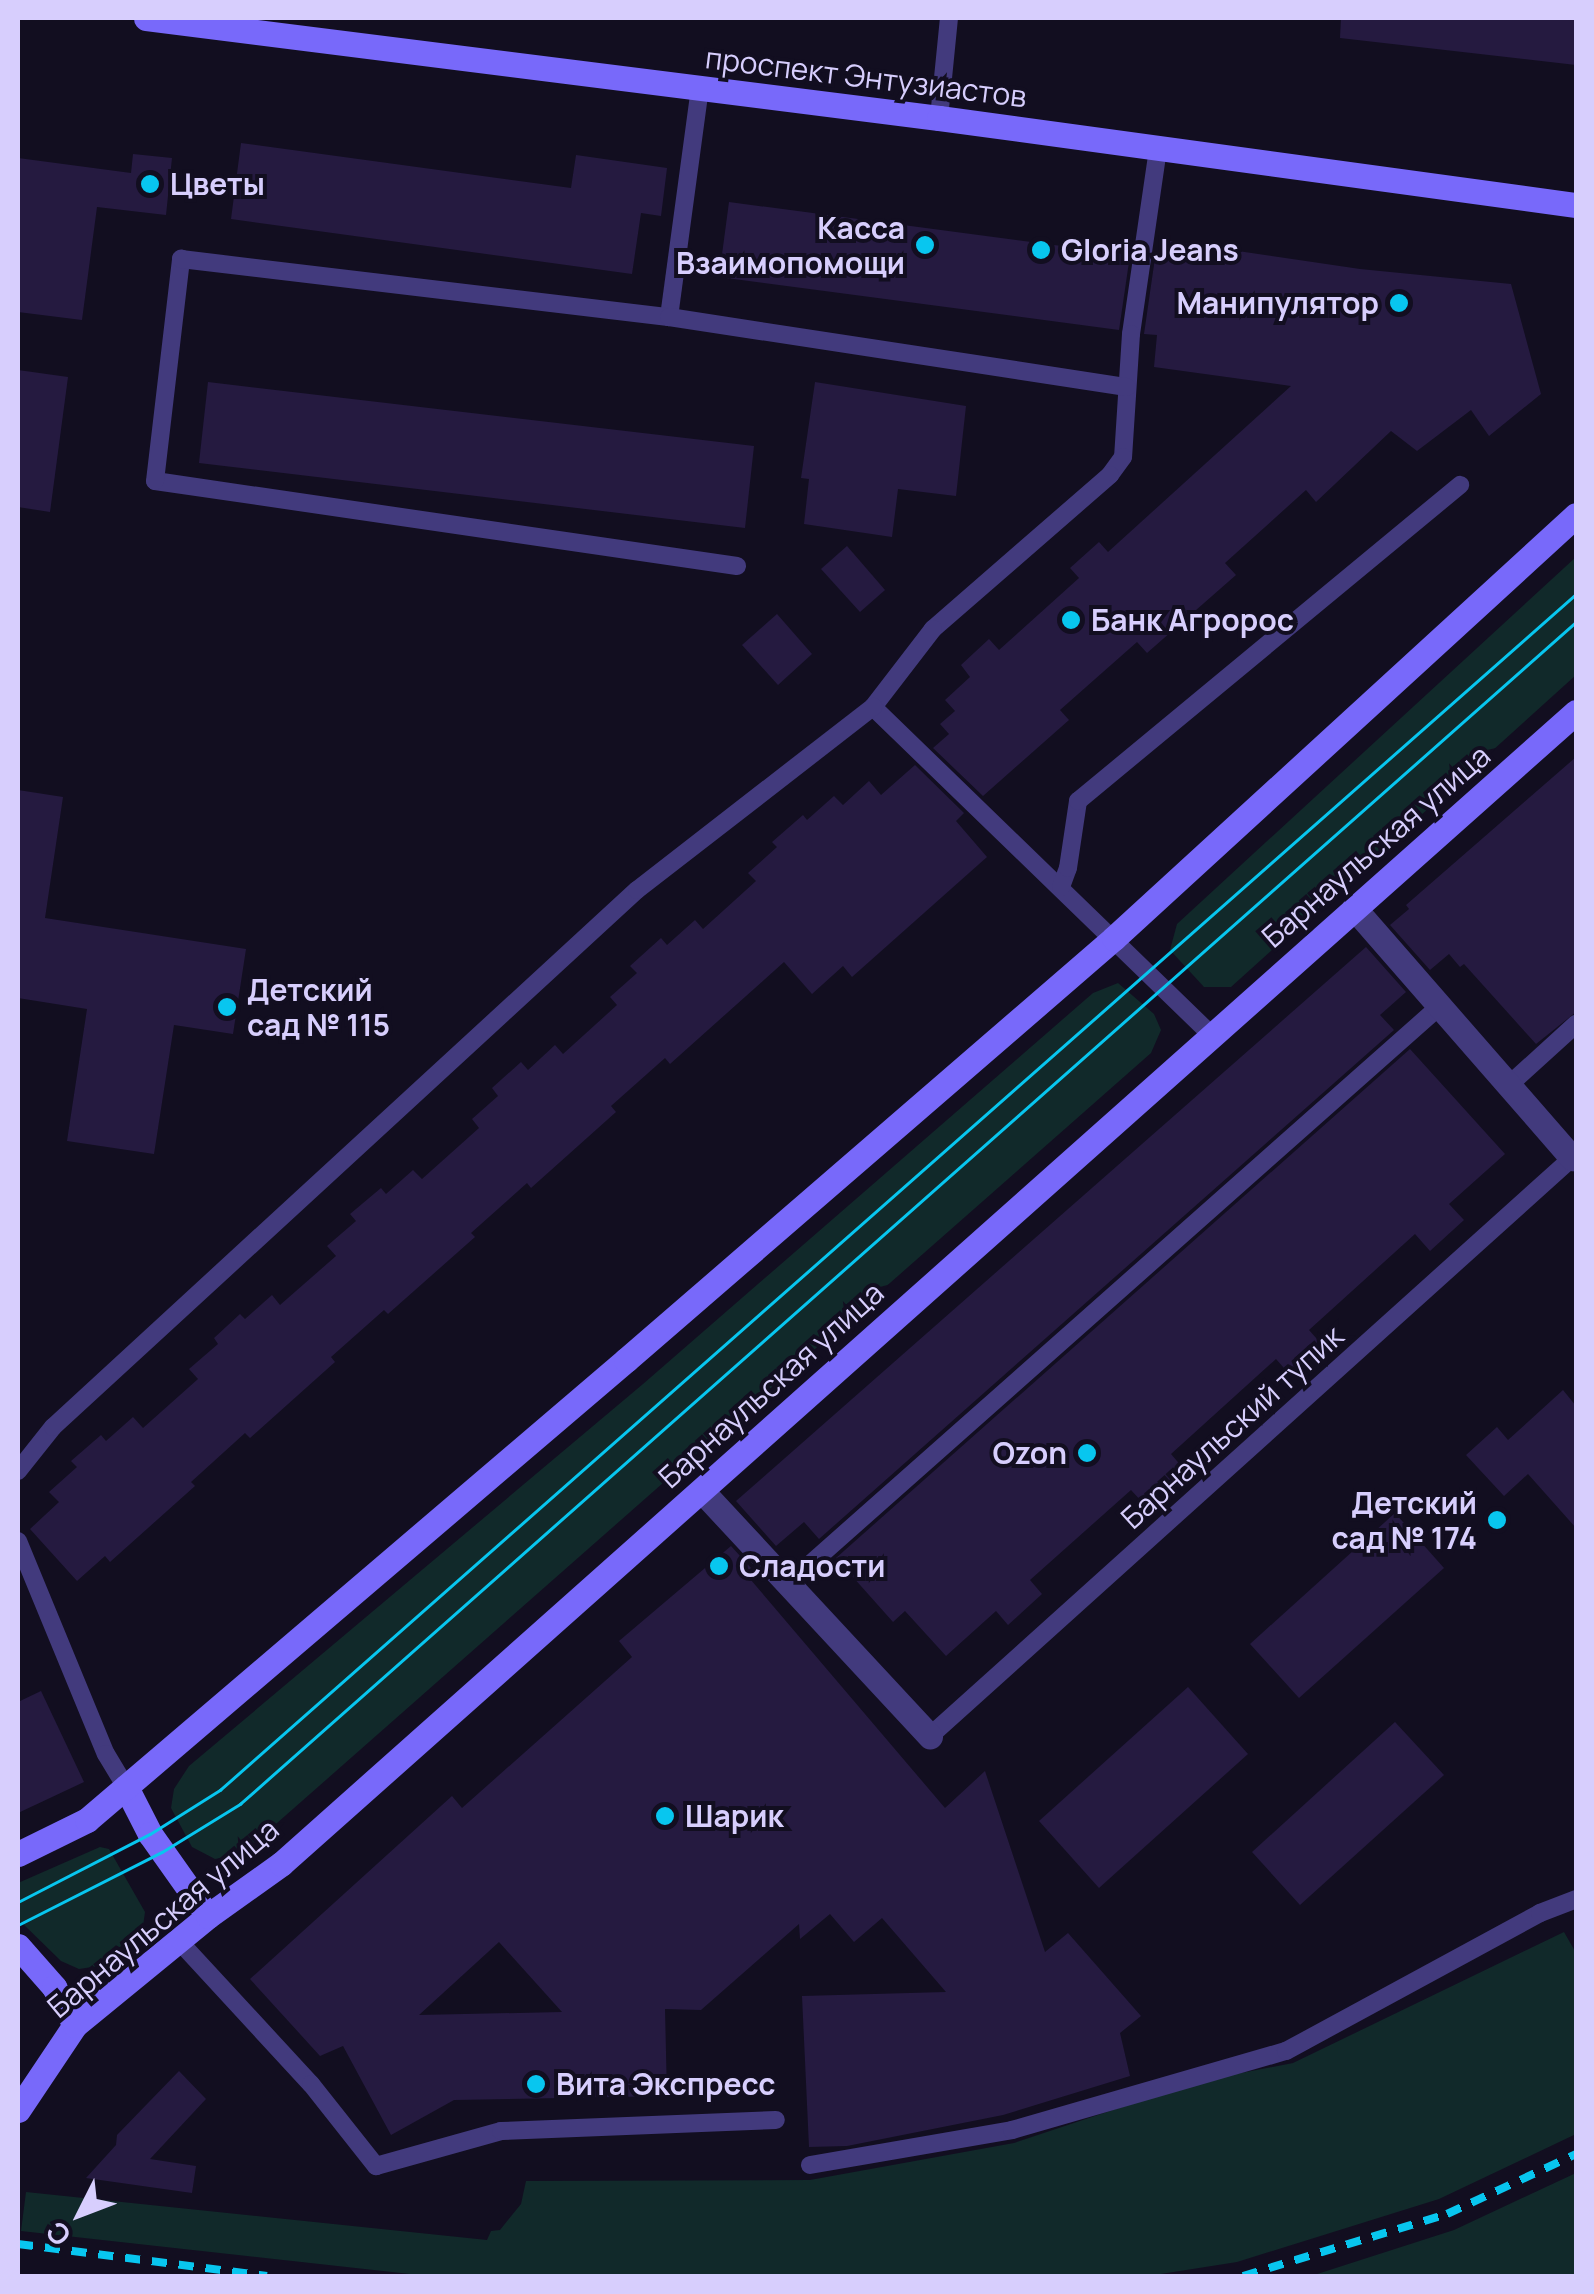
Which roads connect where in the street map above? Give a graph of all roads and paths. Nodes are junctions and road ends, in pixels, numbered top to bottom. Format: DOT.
graph roads {
  1 [pos="146,18"];
  2 [pos="949,18"];
  3 [pos="700,88"];
  4 [pos="940,118"];
  5 [pos="1158,148"];
  6 [pos="1576,206"];
  7 [pos="669,317"];
  8 [pos="1127,386"];
  9 [pos="1460,485"];
  10 [pos="1576,515"];
  11 [pos="737,566"];
  12 [pos="873,708"];
  13 [pos="1576,712"];
  14 [pos="1061,887"];
  15 [pos="1354,908"];
  16 [pos="1114,938"];
  17 [pos="1440,1006"];
  18 [pos="1576,1024"];
  19 [pos="1211,1035"];
  20 [pos="1508,1085"];
  21 [pos="1574,1161"];
  22 [pos="18,1471"];
  23 [pos="702,1490"];
  24 [pos="18,1541"];
  25 [pos="790,1582"];
  26 [pos="930,1736"];
  27 [pos="126,1787"];
  28 [pos="18,1854"];
  29 [pos="1576,1899"];
  30 [pos="208,1916"];
  31 [pos="178,1940"];
  32 [pos="18,1946"];
  33 [pos="75,2026"];
  34 [pos="18,2106"];
  35 [pos="776,2120"];
  36 [pos="810,2165"];
  1 -- 3 [label="street, проспект Энтузиастов"];
  2 -- 4 [label="lane"];
  3 -- 4 [label="street, проспект Энтузиастов"];
  3 -- 7 [label="lane"];
  4 -- 5 [label="street, проспект Энтузиастов"];
  5 -- 6 [label="street, проспект Энтузиастов"];
  5 -- 8 [label="lane"];
  7 -- 8 [label="lane"];
  7 -- 11 [label="lane"];
  8 -- 12 [label="lane"];
  9 -- 14 [label="lane"];
  10 -- 16 [label="street"];
  12 -- 14 [label="lane"];
  12 -- 22 [label="lane"];
  13 -- 15 [label="street, Барнаульская улица"];
  14 -- 16 [label="lane"];
  15 -- 17 [label="street"];
  15 -- 19 [label="street, Барнаульская улица"];
  16 -- 19 [label="lane"];
  16 -- 27 [label="street"];
  17 -- 20 [label="street"];
  17 -- 25 [label="lane"];
  18 -- 20 [label="lane"];
  19 -- 23 [label="street, Барнаульская улица"];
  20 -- 21 [label="street"];
  21 -- 26 [label="lane, Барнаульский тупик"];
  23 -- 25 [label="street"];
  23 -- 30 [label="street, Барнаульская улица"];
  24 -- 27 [label="lane"];
  25 -- 26 [label="street"];
  27 -- 28 [label="street"];
  27 -- 30 [label="street"];
  29 -- 36 [label="lane"];
  30 -- 31 [label="street, Барнаульская улица"];
  31 -- 33 [label="street, Барнаульская улица"];
  31 -- 35 [label="lane"];
  32 -- 33 [label="street"];
  33 -- 34 [label="street, Барнаульская улица"];
}
